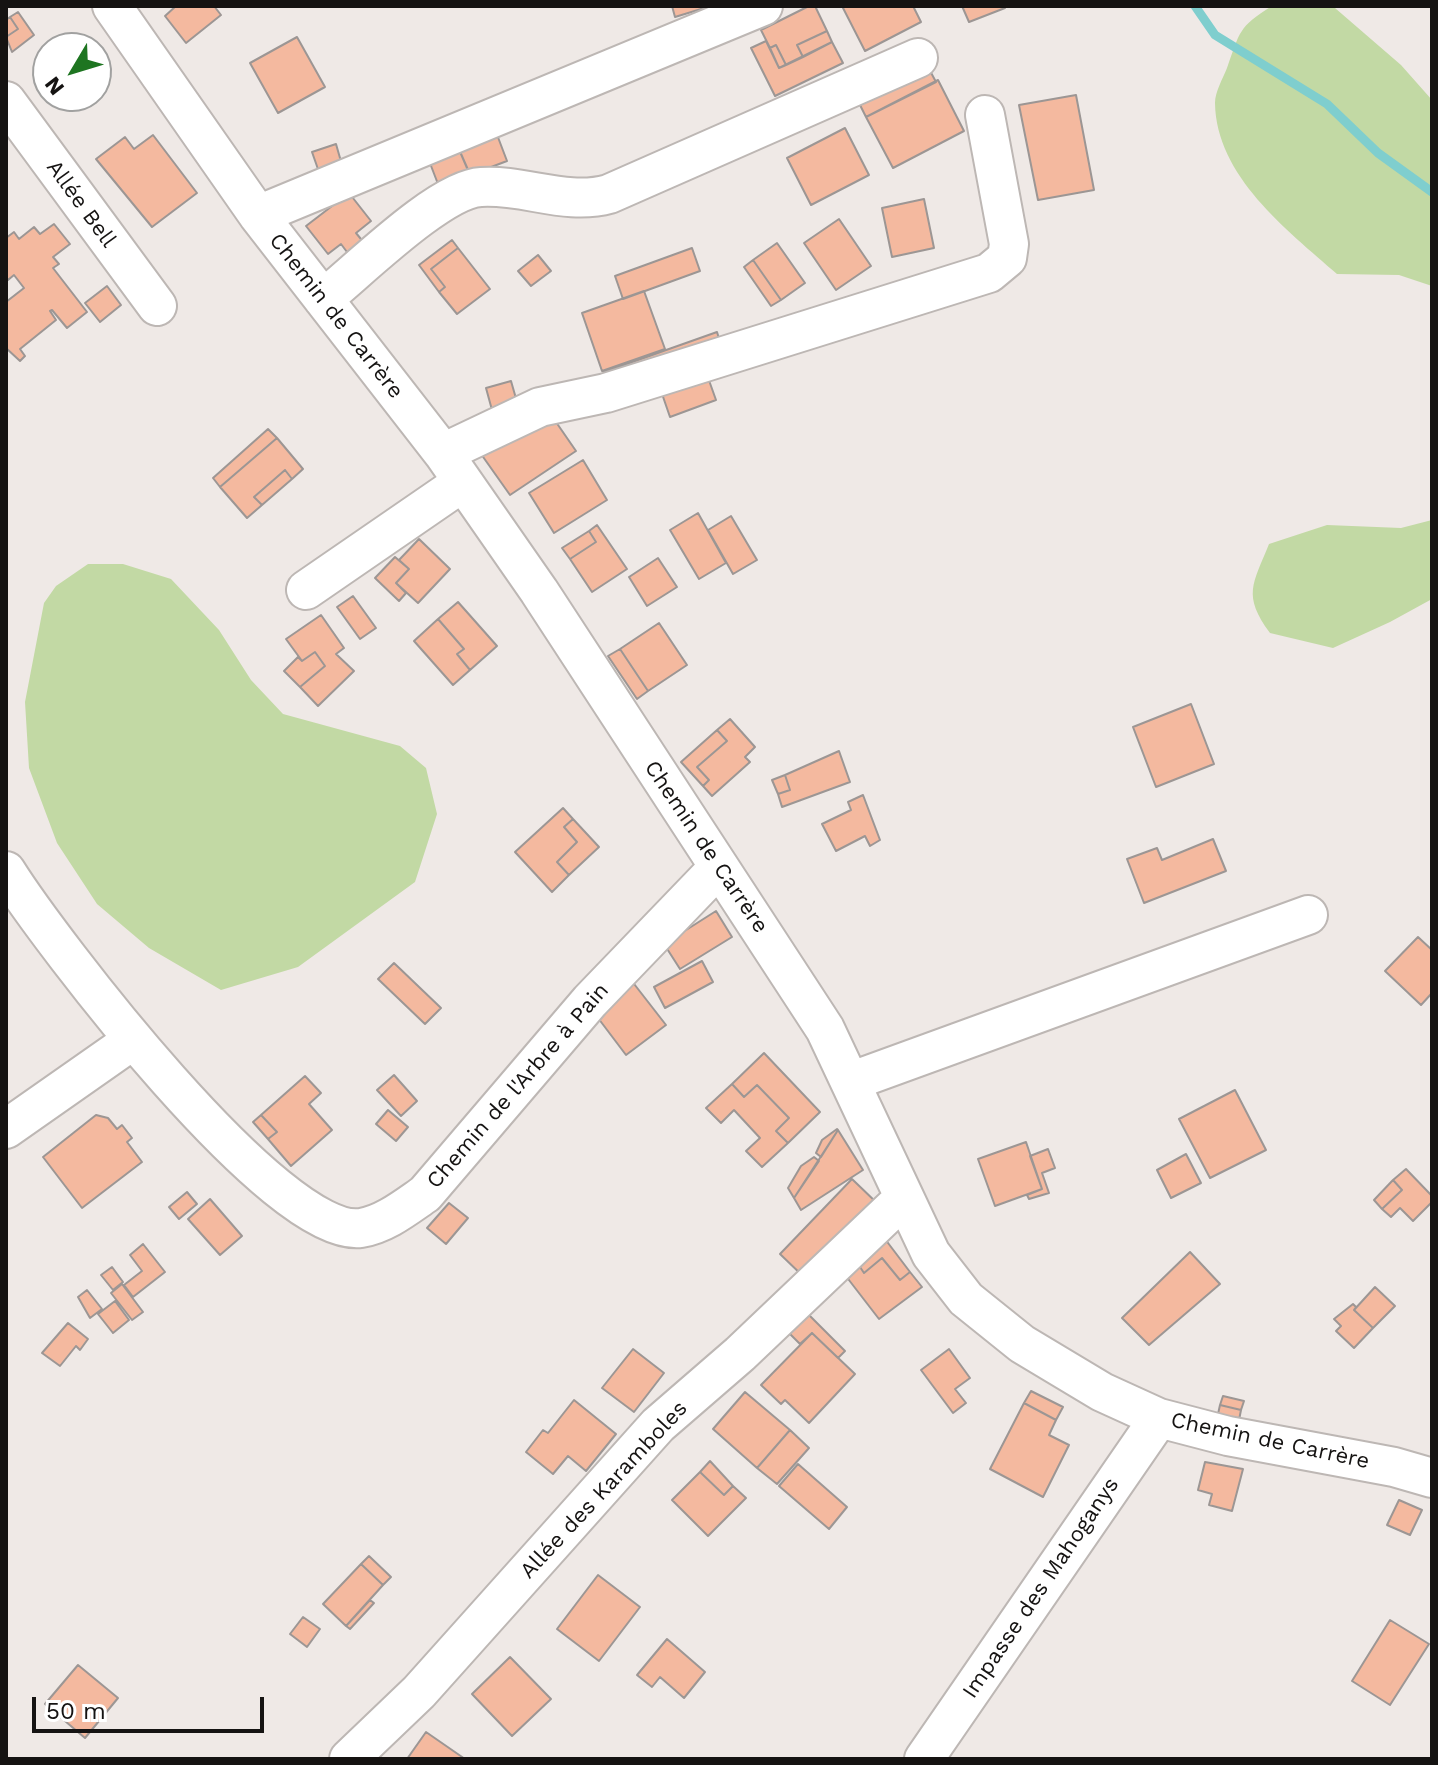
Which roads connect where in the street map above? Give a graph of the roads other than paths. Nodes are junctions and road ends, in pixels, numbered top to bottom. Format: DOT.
graph roads {
  1 [pos="112,6"];
  2 [pos="763,6"];
  3 [pos="918,58"];
  4 [pos="6,101"];
  5 [pos="985,115"];
  6 [pos="258,215"];
  7 [pos="323,299"];
  8 [pos="157,306"];
  9 [pos="453,468"];
  10 [pos="306,590"];
  11 [pos="718,868"];
  12 [pos="6,871"];
  13 [pos="1308,915"];
  14 [pos="133,1040"];
  15 [pos="852,1081"];
  16 [pos="6,1129"];
  17 [pos="904,1198"];
  18 [pos="1159,1418"];
  19 [pos="1432,1478"];
  20 [pos="349,1759"];
  21 [pos="924,1759"];
  1 -- 6 [label="street, Chemin de Carrère"];
  2 -- 6 [label="street"];
  3 -- 7 [label="street"];
  4 -- 8 [label="street, Allée Bell"];
  5 -- 9 [label="street"];
  6 -- 7 [label="street, Chemin de Carrère"];
  7 -- 9 [label="street, Chemin de Carrère"];
  9 -- 10 [label="street"];
  9 -- 11 [label="street, Chemin de Carrère"];
  11 -- 14 [label="street, Chemin de l'Arbre à Pain"];
  11 -- 15 [label="street, Chemin de Carrère"];
  12 -- 14 [label="street, Chemin de l'Arbre à Pain"];
  13 -- 15 [label="street"];
  14 -- 16 [label="street"];
  15 -- 17 [label="street, Chemin de Carrère"];
  17 -- 18 [label="street, Chemin de Carrère"];
  17 -- 20 [label="street, Allée des Karamboles"];
  18 -- 19 [label="street, Chemin de Carrère"];
  18 -- 21 [label="street, Impasse des Mahoganys"];
}
